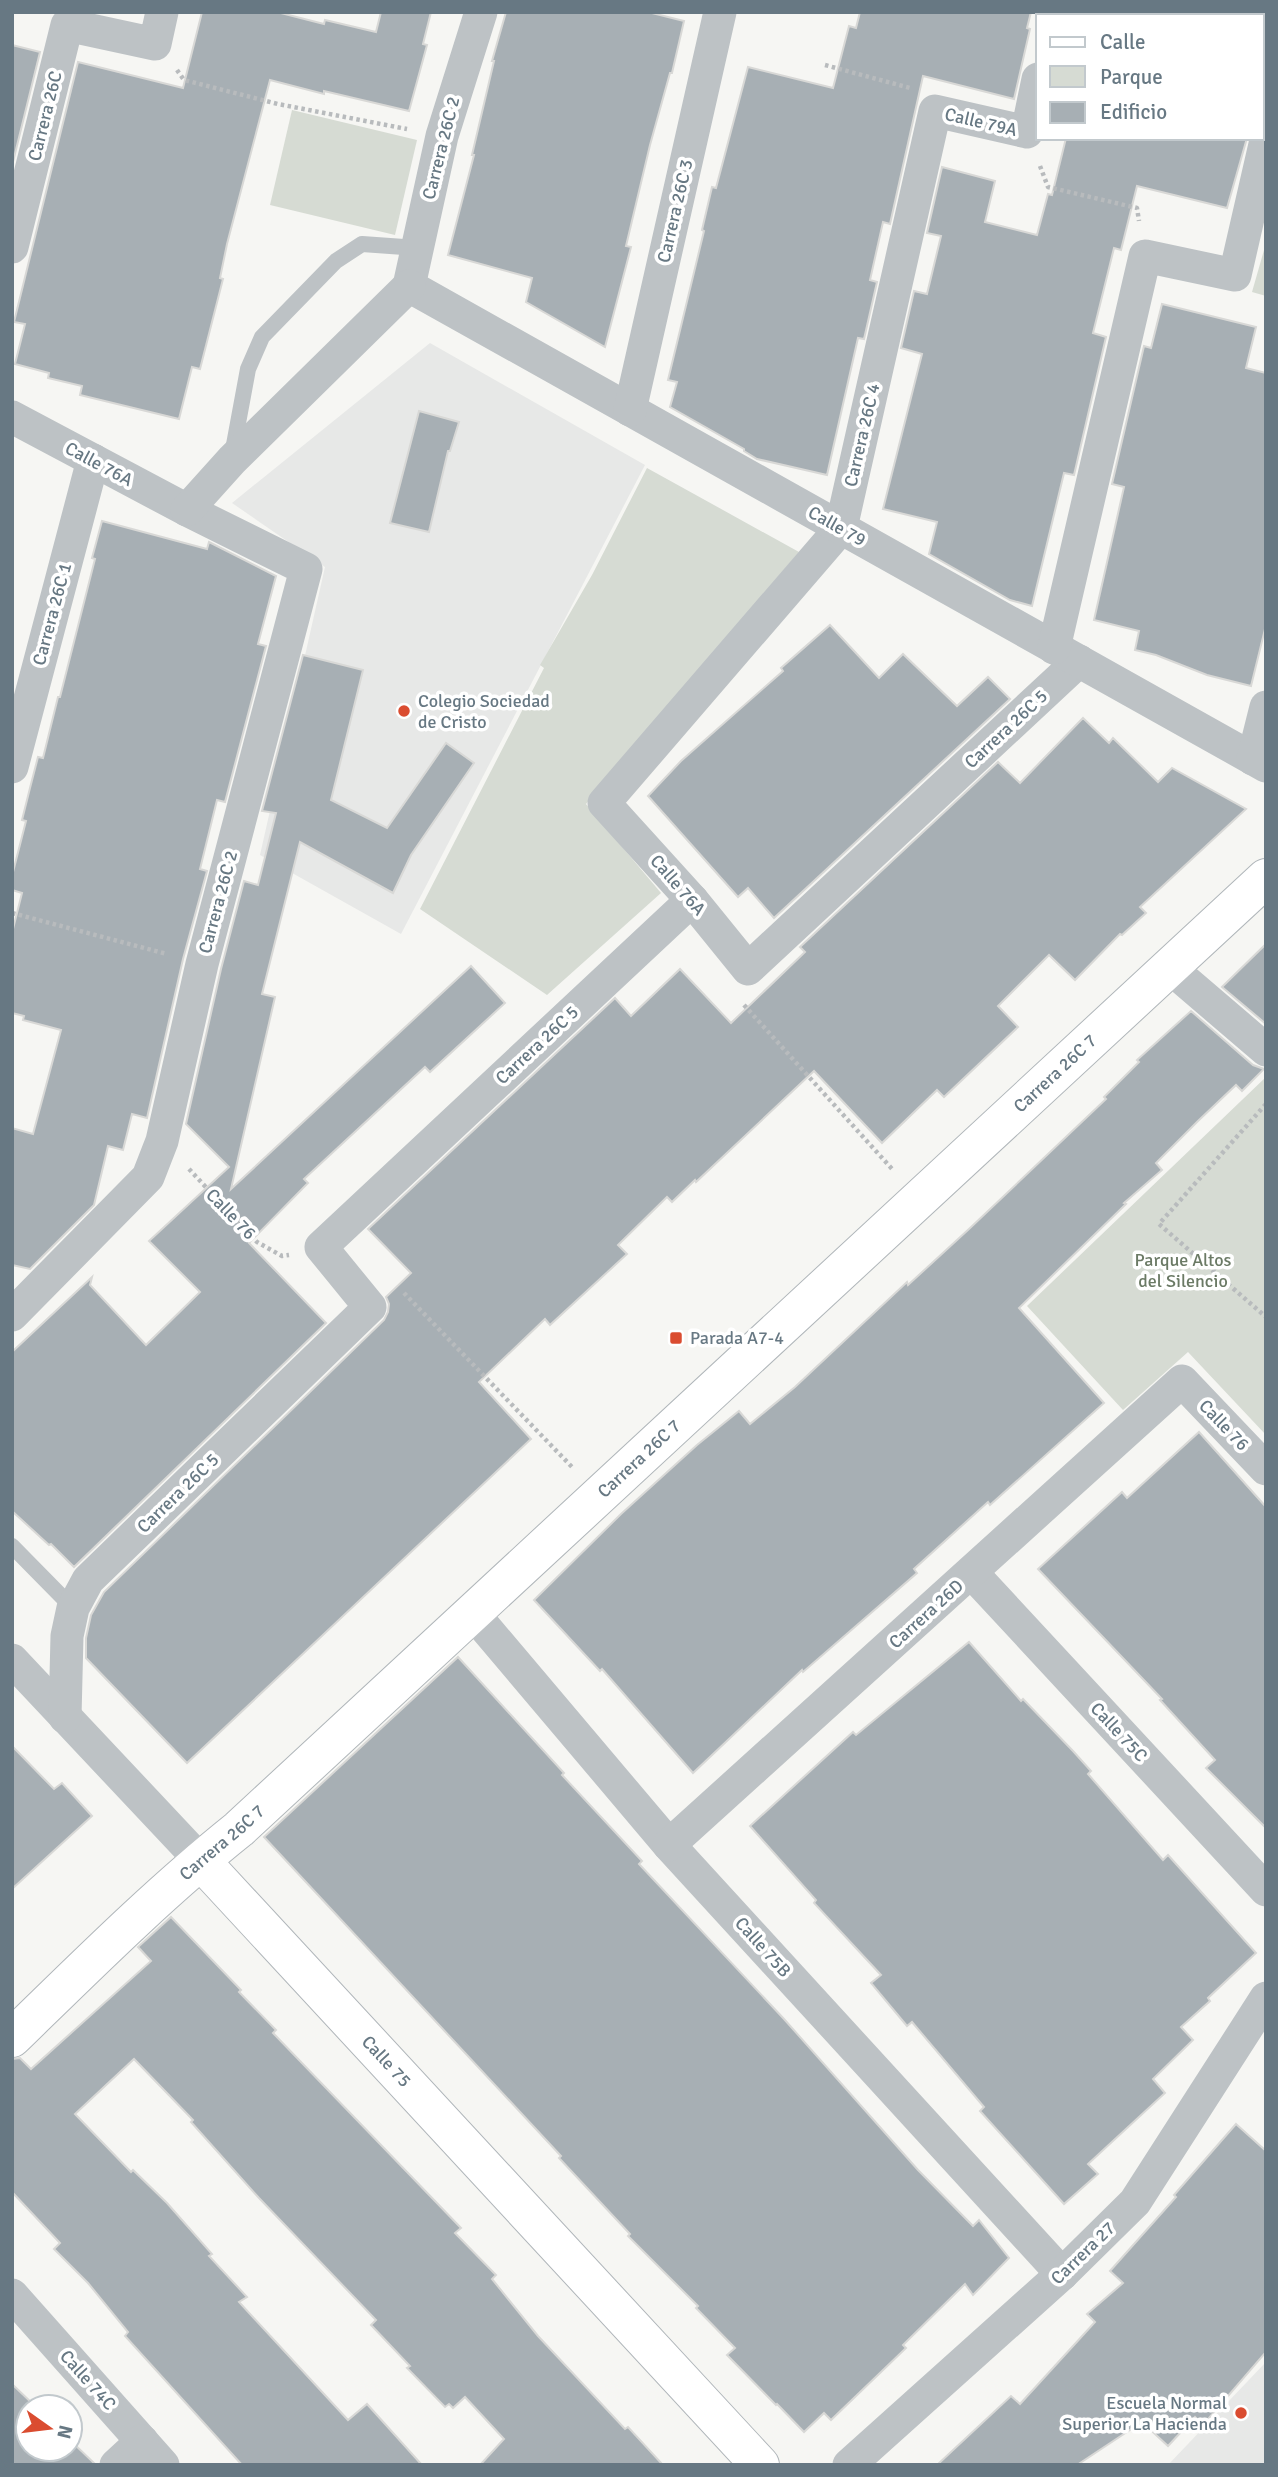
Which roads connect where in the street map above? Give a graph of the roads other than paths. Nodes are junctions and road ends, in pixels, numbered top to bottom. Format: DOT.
graph roads {
  1 [pos="481,12"];
  2 [pos="720,12"];
  3 [pos="158,28"];
  4 [pos="1036,89"];
  5 [pos="935,111"];
  6 [pos="1266,140"];
  7 [pos="12,247"];
  8 [pos="418,248"];
  9 [pos="409,286"];
  10 [pos="630,410"];
  11 [pos="12,418"];
  12 [pos="93,460"];
  13 [pos="232,460"];
  14 [pos="187,510"];
  15 [pos="841,528"];
  16 [pos="1067,654"];
  17 [pos="1266,707"];
  18 [pos="1259,763"];
  19 [pos="12,767"];
  20 [pos="604,803"];
  21 [pos="1266,878"];
  22 [pos="692,900"];
  23 [pos="745,965"];
  24 [pos="1168,967"];
  25 [pos="1266,1050"];
  26 [pos="12,1315"];
  27 [pos="1182,1381"];
  28 [pos="1266,1469"];
  29 [pos="12,1546"];
  30 [pos="972,1573"];
  31 [pos="73,1608"];
  32 [pos="472,1612"];
  33 [pos="13,1662"];
  34 [pos="65,1717"];
  35 [pos="669,1844"];
  36 [pos="201,1861"];
  37 [pos="1266,1890"];
  38 [pos="1266,1998"];
  39 [pos="12,2038"];
  40 [pos="1062,2274"];
  41 [pos="12,2295"];
  42 [pos="153,2453"];
  43 [pos="116,2465"];
  44 [pos="760,2465"];
  45 [pos="849,2465"];
  1 -- 8 [label="street, Carrera 26C 2"];
  2 -- 10 [label="street, Carrera 26C 3"];
  3 -- 7 [label="street, Carrera 26C"];
  4 -- 5 [label="street, Calle 79A"];
  5 -- 15 [label="street, Carrera 26C 4"];
  6 -- 16 [label="street"];
  8 -- 9 [label="street, Carrera 26C 2"];
  8 -- 13 [label="lane"];
  9 -- 10 [label="street, Calle 79"];
  9 -- 13 [label="street"];
  10 -- 15 [label="street, Calle 79"];
  11 -- 12 [label="street, Calle 76A"];
  12 -- 14 [label="street, Calle 76A"];
  12 -- 19 [label="street, Carrera 26C 1"];
  13 -- 14 [label="street"];
  14 -- 26 [label="street, Carrera 26C 2"];
  15 -- 16 [label="street, Calle 79"];
  15 -- 20 [label="street, Carrera 26C 4"];
  16 -- 18 [label="street, Calle 79"];
  16 -- 23 [label="street, Carrera 26C 5"];
  17 -- 18 [label="street"];
  20 -- 22 [label="street, Calle 76A"];
  21 -- 24 [label="street, Carrera 26C 7"];
  22 -- 23 [label="street, Calle 76A"];
  22 -- 31 [label="street, Carrera 26C 5"];
  24 -- 25 [label="street"];
  24 -- 32 [label="street, Carrera 26C 7"];
  27 -- 28 [label="street, Calle 76"];
  27 -- 30 [label="street, Carrera 26D"];
  29 -- 31 [label="lane"];
  30 -- 35 [label="street, Carrera 26D"];
  30 -- 37 [label="street, Calle 75C"];
  31 -- 34 [label="street, Carrera 26C 5"];
  32 -- 35 [label="street, Calle 75B"];
  32 -- 36 [label="street, Carrera 26C 7"];
  33 -- 34 [label="street, Calle 75"];
  34 -- 36 [label="street, Calle 75"];
  35 -- 40 [label="street, Calle 75B"];
  36 -- 39 [label="street, Carrera 26C 7"];
  36 -- 44 [label="street, Calle 75"];
  38 -- 40 [label="street, Carrera 27"];
  40 -- 45 [label="street, Carrera 27"];
  41 -- 42 [label="street, Calle 74C"];
  42 -- 43 [label="street"];
}
